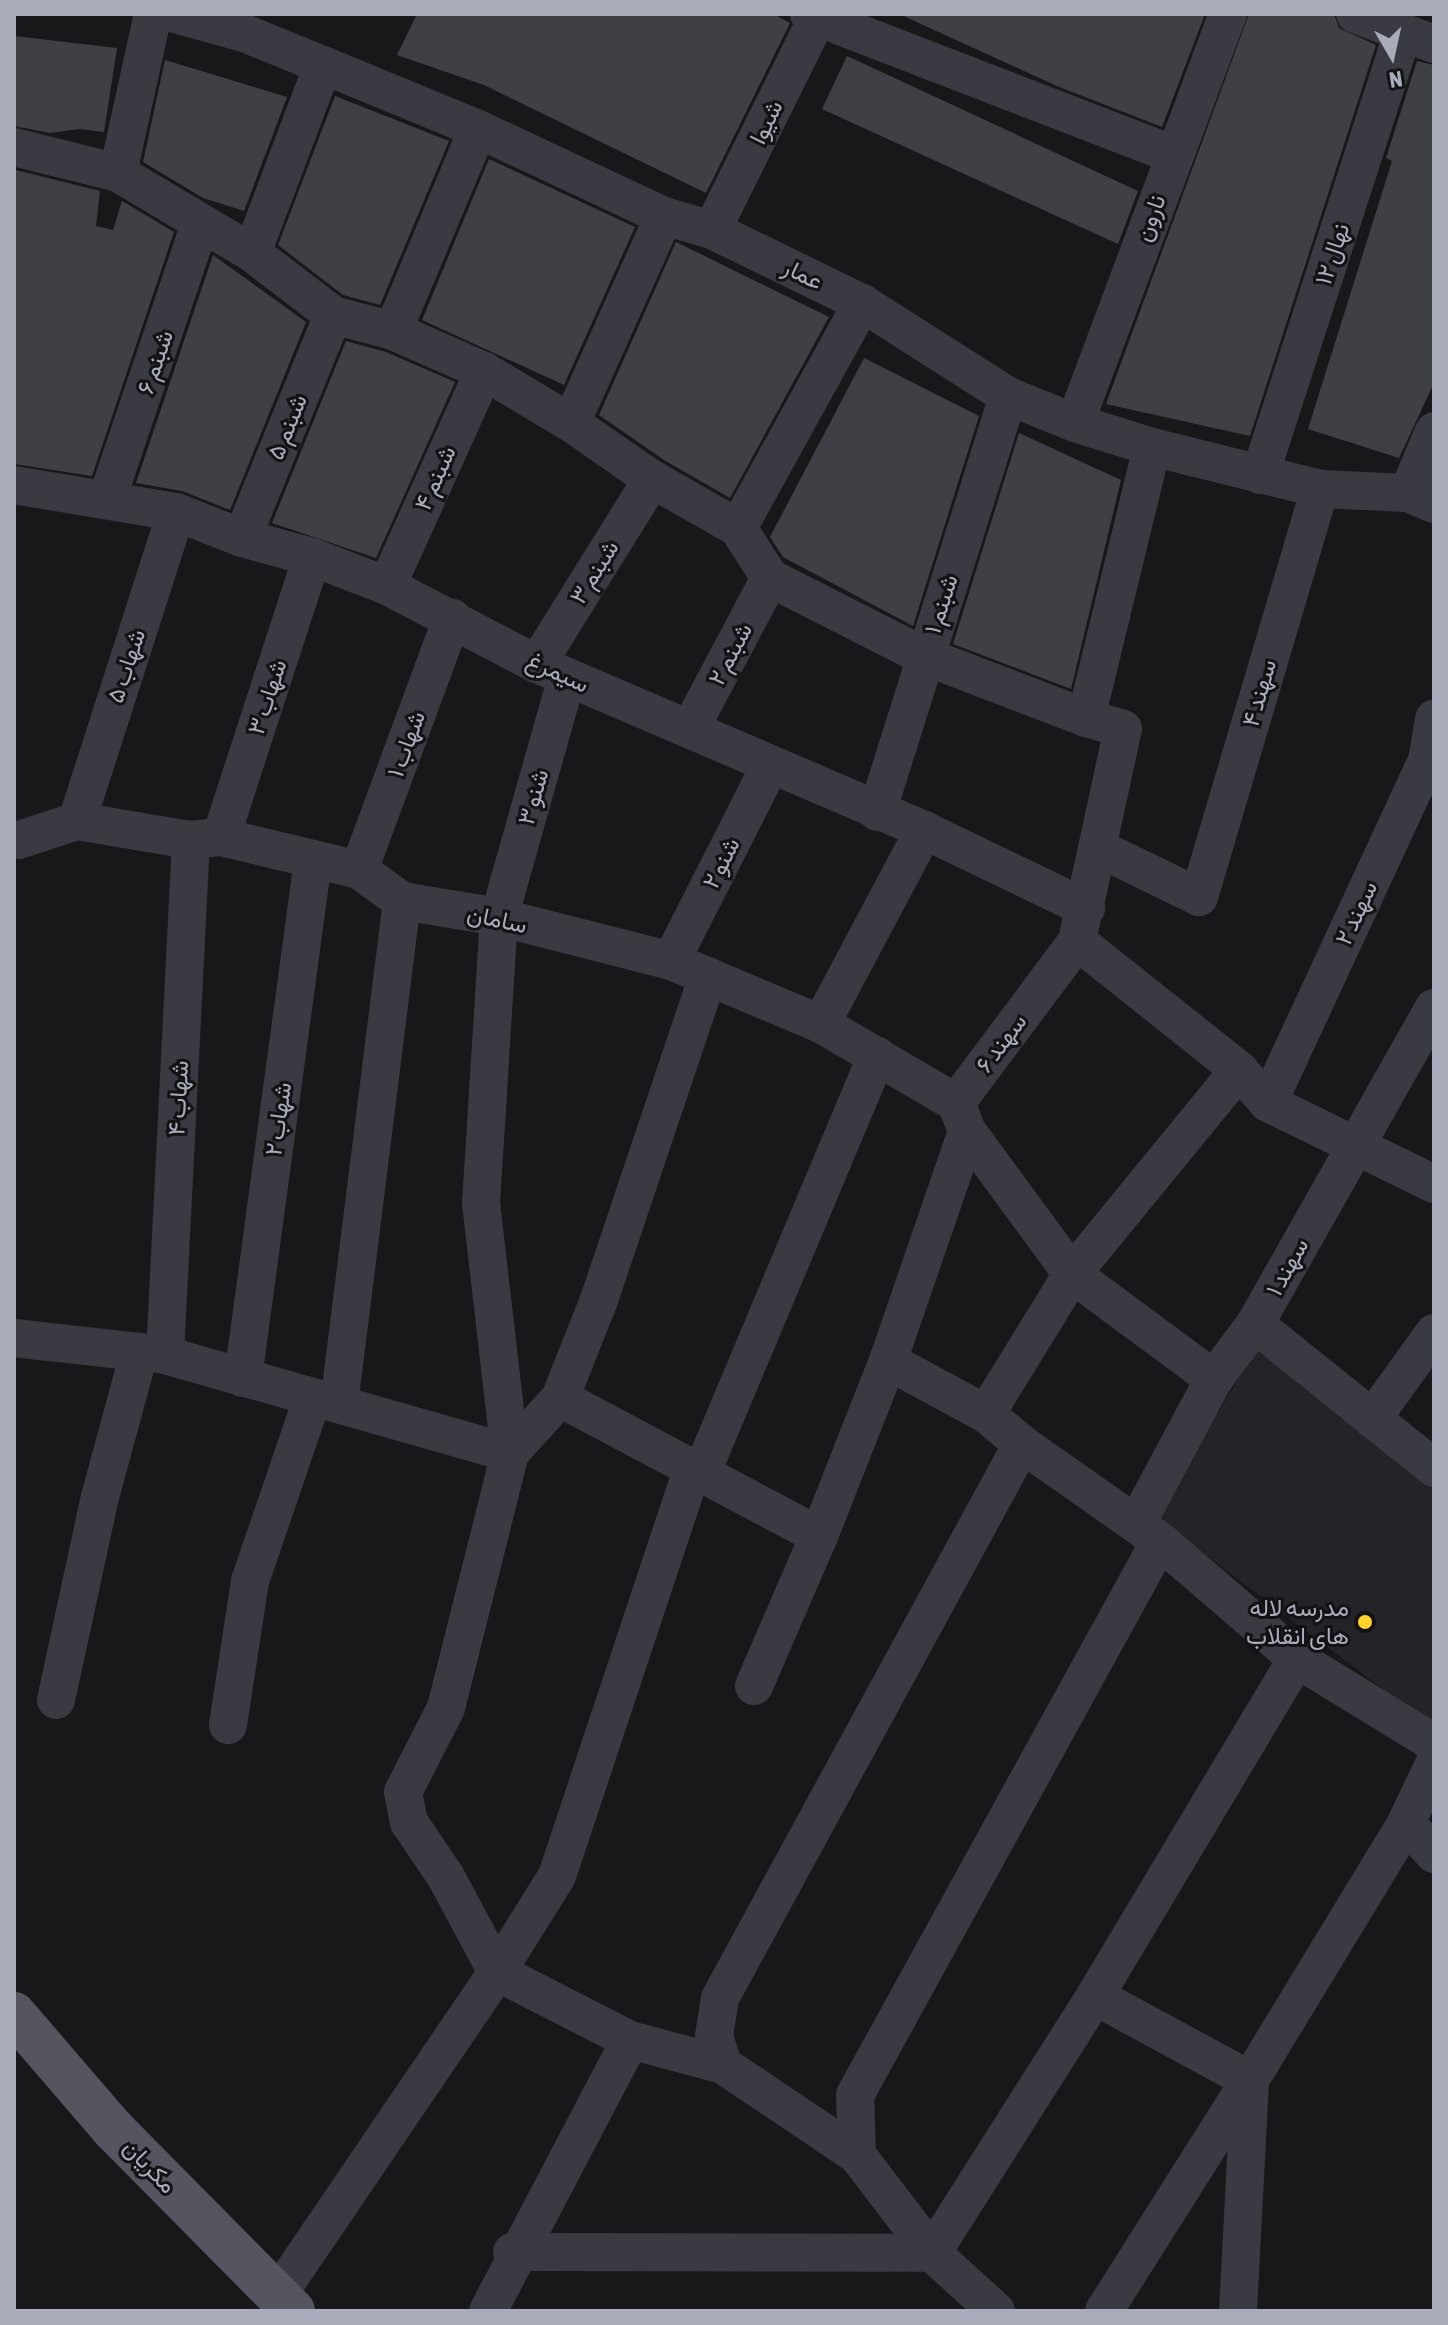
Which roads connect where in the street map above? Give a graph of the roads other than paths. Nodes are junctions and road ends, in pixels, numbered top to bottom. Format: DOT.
graph roads {
  1 [pos="153,14"];
  2 [pos="175,14"];
  3 [pos="1228,14"];
  4 [pos="1355,14"];
  5 [pos="815,15"];
  6 [pos="248,24"];
  7 [pos="1418,38"];
  8 [pos="323,65"];
  9 [pos="478,129"];
  10 [pos="14,147"];
  11 [pos="1174,155"];
  12 [pos="118,173"];
  13 [pos="664,216"];
  14 [pos="200,224"];
  15 [pos="712,230"];
  16 [pos="252,253"];
  17 [pos="862,303"];
  18 [pos="333,315"];
  19 [pos="393,331"];
  20 [pos="484,371"];
  21 [pos="1008,396"];
  22 [pos="571,423"];
  23 [pos="1075,423"];
  24 [pos="1434,431"];
  25 [pos="1152,447"];
  26 [pos="1260,475"];
  27 [pos="652,479"];
  28 [pos="14,485"];
  29 [pos="1320,489"];
  30 [pos="1421,498"];
  31 [pos="107,499"];
  32 [pos="176,512"];
  33 [pos="738,528"];
  34 [pos="242,538"];
  35 [pos="312,557"];
  36 [pos="770,578"];
  37 [pos="387,586"];
  38 [pos="452,618"];
  39 [pos="924,656"];
  40 [pos="552,671"];
  41 [pos="1086,718"];
  42 [pos="1434,719"];
  43 [pos="690,729"];
  44 [pos="770,766"];
  45 [pos="877,812"];
  46 [pos="77,821"];
  47 [pos="924,830"];
  48 [pos="206,839"];
  49 [pos="16,842"];
  50 [pos="1098,848"];
  51 [pos="313,860"];
  52 [pos="359,870"];
  53 [pos="402,901"];
  54 [pos="499,917"];
  55 [pos="1082,925"];
  56 [pos="671,961"];
  57 [pos="708,976"];
  58 [pos="1434,1008"];
  59 [pos="821,1024"];
  60 [pos="877,1055"];
  61 [pos="1239,1070"];
  62 [pos="1268,1103"];
  63 [pos="962,1117"];
  64 [pos="1354,1148"];
  65 [pos="1434,1184"];
  66 [pos="1072,1274"];
  67 [pos="1255,1324"];
  68 [pos="1434,1333"];
  69 [pos="14,1338"];
  70 [pos="152,1354"];
  71 [pos="888,1361"];
  72 [pos="243,1378"];
  73 [pos="1214,1379"];
  74 [pos="560,1398"];
  75 [pos="326,1401"];
  76 [pos="986,1414"];
  77 [pos="1372,1419"];
  78 [pos="1022,1444"];
  79 [pos="510,1453"];
  80 [pos="1434,1468"];
  81 [pos="696,1471"];
  82 [pos="1148,1532"];
  83 [pos="819,1536"];
  84 [pos="1297,1659"];
  85 [pos="754,1686"];
  86 [pos="56,1700"];
  87 [pos="228,1725"];
  88 [pos="1434,1743"];
  89 [pos="1434,1764"];
  90 [pos="1406,1823"];
  91 [pos="1434,1854"];
  92 [pos="497,1972"];
  93 [pos="1095,1996"];
  94 [pos="14,2014"];
  95 [pos="630,2040"];
  96 [pos="723,2065"];
  97 [pos="1250,2080"];
  98 [pos="857,2155"];
  99 [pos="516,2252"];
  100 [pos="932,2253"];
  101 [pos="285,2304"];
  102 [pos="488,2311"];
  103 [pos="996,2311"];
  104 [pos="1104,2311"];
  105 [pos="1238,2311"];
  1 -- 12 [label="street"];
  2 -- 6 [label="street, عمار"];
  3 -- 11 [label="street, نارون"];
  4 -- 7 [label="street"];
  5 -- 11 [label="street"];
  5 -- 15 [label="street, شیوا"];
  6 -- 8 [label="street, عمار"];
  7 -- 26 [label="street, نهال ۱۲"];
  8 -- 9 [label="street, عمار"];
  8 -- 16 [label="street"];
  9 -- 13 [label="street, عمار"];
  9 -- 19 [label="street"];
  10 -- 12 [label="street"];
  11 -- 23 [label="street, نارون"];
  12 -- 14 [label="street"];
  13 -- 15 [label="street, عمار"];
  13 -- 22 [label="street"];
  14 -- 16 [label="street"];
  14 -- 31 [label="street, شبنم ۶"];
  15 -- 17 [label="street, عمار"];
  16 -- 18 [label="street"];
  17 -- 21 [label="street, عمار"];
  17 -- 33 [label="street"];
  18 -- 19 [label="street"];
  18 -- 34 [label="street, شبنم ۵"];
  19 -- 20 [label="street"];
  20 -- 22 [label="street"];
  20 -- 37 [label="street, شبنم ۴"];
  21 -- 23 [label="street, عمار"];
  21 -- 39 [label="street, شبنم ۱"];
  22 -- 27 [label="street"];
  23 -- 25 [label="street, عمار"];
  24 -- 30 [label="street"];
  25 -- 26 [label="street, عمار"];
  25 -- 41 [label="street"];
  26 -- 29 [label="street, عمار"];
  27 -- 33 [label="street"];
  27 -- 40 [label="street, شبنم ۳"];
  28 -- 31 [label="street, سیمرغ"];
  29 -- 30 [label="street, عمار"];
  29 -- 50 [label="street, سهند ۴"];
  31 -- 32 [label="street, سیمرغ"];
  32 -- 34 [label="street, سیمرغ"];
  32 -- 46 [label="street, شهاب ۵"];
  33 -- 36 [label="street"];
  34 -- 35 [label="street, سیمرغ"];
  35 -- 37 [label="street, سیمرغ"];
  35 -- 48 [label="street, شهاب ۳"];
  36 -- 39 [label="street"];
  36 -- 43 [label="street, شبنم ۲"];
  37 -- 38 [label="street, سیمرغ"];
  38 -- 40 [label="street, سیمرغ"];
  38 -- 52 [label="street, شهاب ۱"];
  39 -- 41 [label="street"];
  39 -- 45 [label="street, شبنم ۱"];
  40 -- 43 [label="street, سیمرغ"];
  40 -- 54 [label="street, شنو ۳"];
  41 -- 50 [label="street, سهند ۶"];
  42 -- 62 [label="street, سهند ۲"];
  43 -- 44 [label="street, سیمرغ"];
  44 -- 45 [label="street, سیمرغ"];
  44 -- 56 [label="street, شنو ۲"];
  45 -- 47 [label="street, سیمرغ"];
  46 -- 48 [label="street, سامان"];
  46 -- 49 [label="street, سامان"];
  47 -- 55 [label="street, سیمرغ"];
  47 -- 59 [label="street"];
  48 -- 51 [label="street, سامان"];
  48 -- 70 [label="street, شهاب ۴"];
  50 -- 55 [label="street, سهند ۶"];
  51 -- 52 [label="street, سامان"];
  51 -- 72 [label="street, شهاب ۲"];
  52 -- 53 [label="street, سامان"];
  53 -- 54 [label="street, سامان"];
  53 -- 75 [label="street"];
  54 -- 56 [label="street, سامان"];
  54 -- 79 [label="street, شنو ۳"];
  55 -- 61 [label="street, سیمرغ"];
  55 -- 63 [label="street, سهند ۶"];
  56 -- 57 [label="street, سامان"];
  57 -- 59 [label="street, سامان"];
  57 -- 74 [label="street"];
  58 -- 64 [label="street, سهند ۱"];
  59 -- 60 [label="street, سامان"];
  60 -- 63 [label="street, سامان"];
  60 -- 81 [label="street"];
  61 -- 62 [label="street, سیمرغ"];
  61 -- 66 [label="street"];
  62 -- 64 [label="street"];
  63 -- 66 [label="street"];
  63 -- 71 [label="street, سهند ۶"];
  64 -- 65 [label="street"];
  64 -- 67 [label="street, سهند ۱"];
  66 -- 73 [label="street"];
  66 -- 76 [label="street"];
  67 -- 73 [label="street, سهند ۱"];
  67 -- 77 [label="street"];
  68 -- 77 [label="street"];
  69 -- 70 [label="street"];
  70 -- 72 [label="street"];
  70 -- 86 [label="street, شهاب ۴"];
  71 -- 76 [label="street"];
  71 -- 83 [label="street, سهند ۶"];
  72 -- 75 [label="street"];
  73 -- 82 [label="street, سهند ۱"];
  74 -- 79 [label="street"];
  74 -- 81 [label="street"];
  75 -- 79 [label="street"];
  75 -- 87 [label="street"];
  76 -- 78 [label="street"];
  77 -- 80 [label="street"];
  78 -- 82 [label="street"];
  78 -- 96 [label="street"];
  79 -- 92 [label="street"];
  81 -- 83 [label="street"];
  81 -- 92 [label="street"];
  82 -- 84 [label="street"];
  82 -- 98 [label="street, سهند ۱"];
  83 -- 85 [label="street, سهند ۶"];
  84 -- 88 [label="street"];
  84 -- 93 [label="street"];
  89 -- 90 [label="street"];
  90 -- 91 [label="street"];
  90 -- 97 [label="street"];
  92 -- 95 [label="street"];
  92 -- 101 [label="street"];
  93 -- 97 [label="street"];
  93 -- 100 [label="street"];
  94 -- 101 [label="main road, مکریان"];
  95 -- 96 [label="street"];
  95 -- 99 [label="street"];
  96 -- 98 [label="street"];
  97 -- 104 [label="street"];
  97 -- 105 [label="street"];
  98 -- 100 [label="street"];
  99 -- 100 [label="street"];
  99 -- 102 [label="street"];
  100 -- 103 [label="street"];
}
